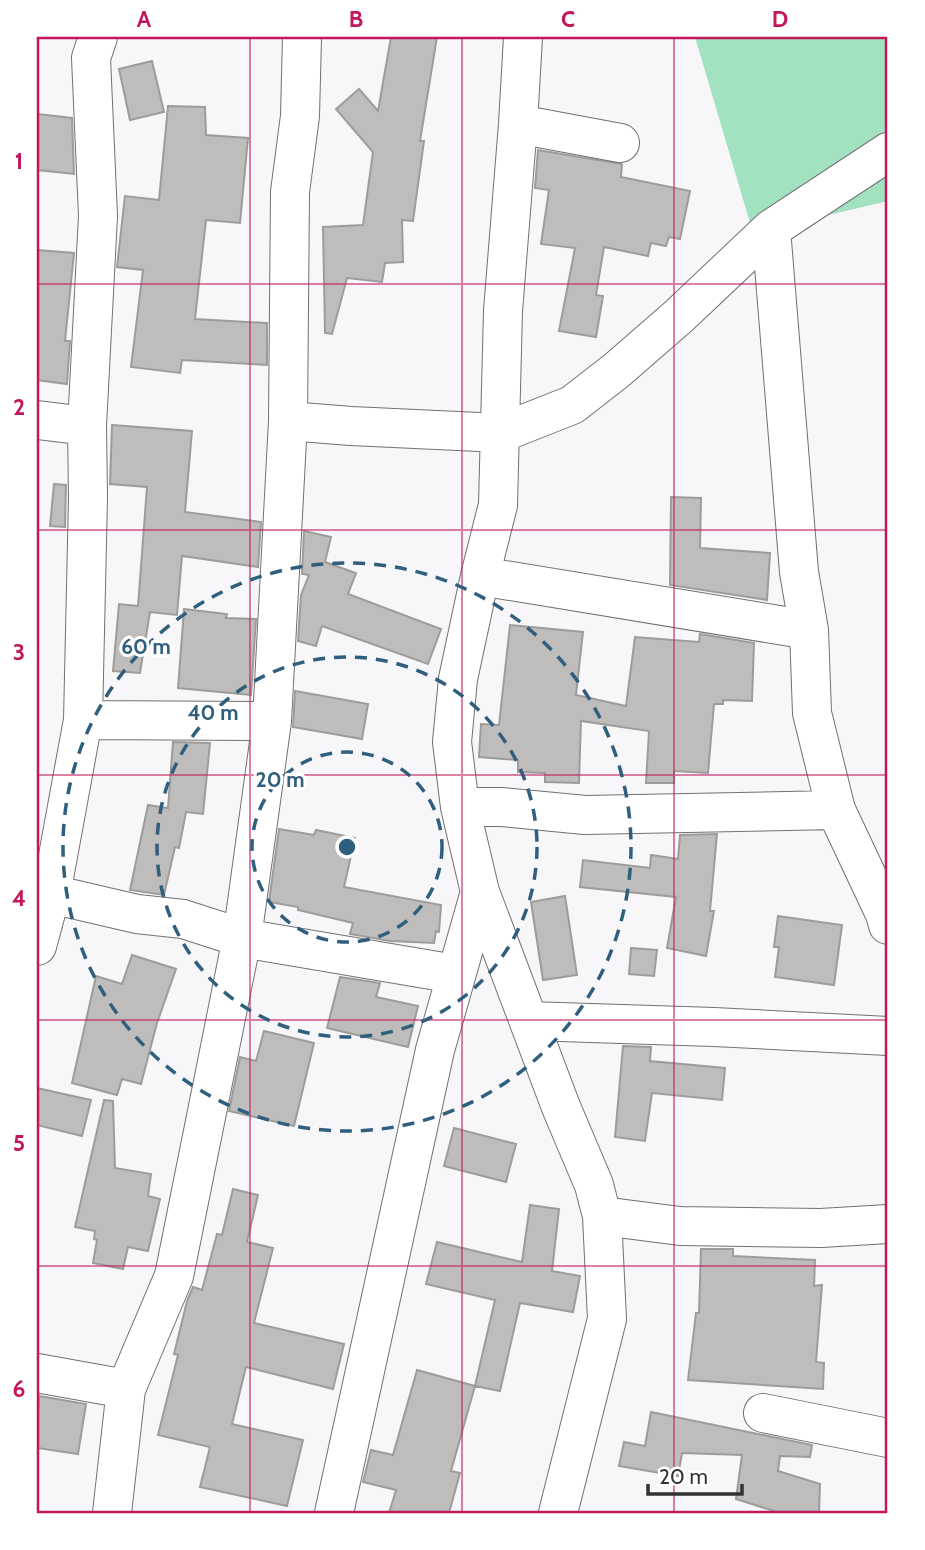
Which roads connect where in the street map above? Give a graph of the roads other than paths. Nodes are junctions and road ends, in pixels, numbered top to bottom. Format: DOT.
graph roads {
  1 [pos="98,37"];
  2 [pos="302,37"];
  3 [pos="523,37"];
  4 [pos="518,124"];
  5 [pos="620,143"];
  6 [pos="888,152"];
  7 [pos="771,229"];
  8 [pos="37,420"];
  9 [pos="288,421"];
  10 [pos="86,426"];
  11 [pos="501,433"];
  12 [pos="480,576"];
  13 [pos="809,630"];
  14 [pos="83,720"];
  15 [pos="272,721"];
  16 [pos="460,807"];
  17 [pos="836,810"];
  18 [pos="480,892"];
  19 [pos="51,894"];
  20 [pos="888,925"];
  21 [pos="242,938"];
  22 [pos="37,946"];
  23 [pos="455,974"];
  24 [pos="529,1021"];
  25 [pos="888,1036"];
  26 [pos="602,1216"];
  27 [pos="888,1224"];
  28 [pos="37,1373"];
  29 [pos="126,1389"];
  30 [pos="763,1413"];
  31 [pos="888,1438"];
  32 [pos="112,1513"];
  33 [pos="334,1513"];
  34 [pos="558,1513"];
  1 -- 10 [label="street"];
  2 -- 9 [label="street"];
  3 -- 4 [label="street"];
  4 -- 5 [label="street"];
  4 -- 11 [label="street"];
  6 -- 7 [label="street"];
  7 -- 11 [label="street"];
  7 -- 13 [label="street"];
  8 -- 10 [label="street"];
  9 -- 11 [label="street"];
  9 -- 15 [label="street"];
  10 -- 14 [label="street"];
  11 -- 12 [label="street"];
  12 -- 13 [label="street"];
  12 -- 16 [label="street"];
  13 -- 17 [label="street"];
  14 -- 15 [label="street"];
  14 -- 19 [label="street"];
  15 -- 21 [label="street"];
  16 -- 17 [label="street"];
  16 -- 18 [label="street"];
  17 -- 20 [label="street"];
  18 -- 23 [label="street"];
  18 -- 24 [label="street"];
  19 -- 21 [label="street"];
  19 -- 22 [label="street"];
  21 -- 23 [label="street"];
  21 -- 29 [label="street"];
  23 -- 33 [label="street"];
  24 -- 25 [label="street"];
  24 -- 26 [label="street"];
  26 -- 27 [label="street"];
  26 -- 34 [label="street"];
  28 -- 29 [label="street"];
  29 -- 32 [label="street"];
  30 -- 31 [label="street"];
}
